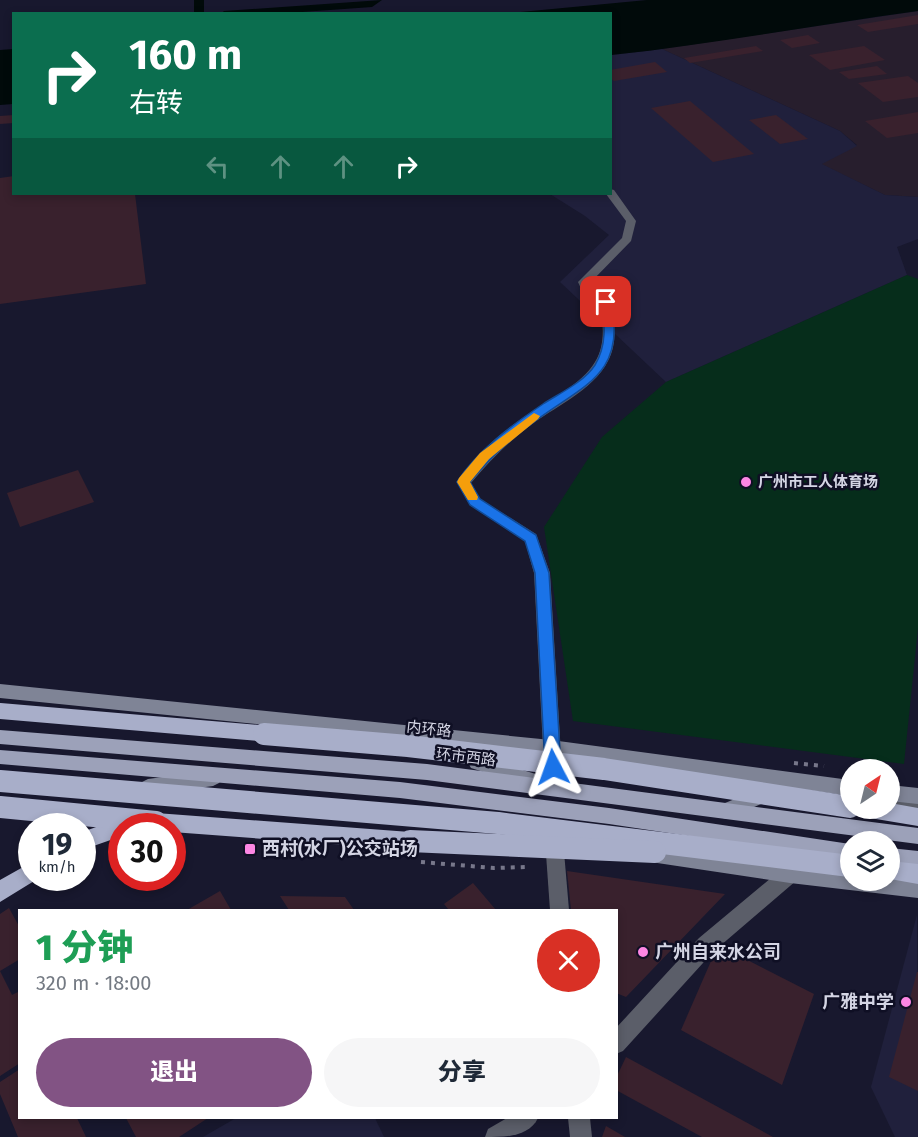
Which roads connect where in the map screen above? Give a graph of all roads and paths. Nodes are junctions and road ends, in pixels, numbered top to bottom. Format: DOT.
graph roads {
  1 [pos="612,195"];
  2 [pos="0,691"];
  3 [pos="0,704"];
  4 [pos="0,711"];
  5 [pos="0,719"];
  6 [pos="261,719"];
  7 [pos="0,737"];
  8 [pos="254,737"];
  9 [pos="408,746"];
  10 [pos="551,747"];
  11 [pos="0,757"];
  12 [pos="230,776"];
  13 [pos="800,780"];
  14 [pos="0,781"];
  15 [pos="840,786"];
  16 [pos="555,787"];
  17 [pos="0,788"];
  18 [pos="107,794"];
  19 [pos="900,795"];
  20 [pos="918,796"];
  21 [pos="900,799"];
  22 [pos="489,800"];
  23 [pos="840,805"];
  24 [pos="918,805"];
  25 [pos="0,807"];
  26 [pos="726,811"];
  27 [pos="900,814"];
  28 [pos="108,817"];
  29 [pos="918,817"];
  30 [pos="186,824"];
  31 [pos="918,836"];
  32 [pos="554,840"];
  33 [pos="789,844"];
  34 [pos="840,851"];
  35 [pos="770,856"];
  36 [pos="900,857"];
  37 [pos="918,860"];
  38 [pos="840,865"];
  39 [pos="900,871"];
  40 [pos="790,874"];
  41 [pos="918,874"];
  42 [pos="18,880"];
  43 [pos="918,889"];
  44 [pos="0,892"];
  45 [pos="560,909"];
  46 [pos="618,1042"];
  47 [pos="525,1119"];
  48 [pos="579,1119"];
  49 [pos="496,1137"];
  50 [pos="581,1137"];
  1 -- 10 [label="street"];
  2 -- 6 [label="main road"];
  3 -- 9 [label="highway, bridge"];
  4 -- 9 [label="highway, 内环路, bridge"];
  5 -- 8 [label="main road"];
  6 -- 8 [label="main road"];
  6 -- 10 [label="main road"];
  7 -- 16 [label="main road, 环市西路"];
  8 -- 16 [label="main road"];
  9 -- 23 [label="highway, 内环路, bridge"];
  10 -- 13 [label="main road"];
  10 -- 16 [label="street"];
  11 -- 12 [label="main road"];
  12 -- 18 [label="main road"];
  12 -- 22 [label="main road"];
  13 -- 15 [label="main road"];
  13 -- 26 [label="main road"];
  14 -- 35 [label="highway, bridge"];
  16 -- 26 [label="main road, 环市西路"];
  17 -- 18 [label="main road"];
  18 -- 32 [label="main road"];
  19 -- 20 [label="main road"];
  21 -- 24 [label="street"];
  22 -- 32 [label="main road"];
  22 -- 33 [label="main road"];
  25 -- 28 [label="highway, bridge"];
  26 -- 31 [label="main road, 环市西路"];
  27 -- 29 [label="highway"];
  30 -- 35 [label="highway, bridge"];
  32 -- 40 [label="main road"];
  32 -- 45 [label="street"];
  33 -- 34 [label="main road"];
  33 -- 40 [label="main road"];
  35 -- 38 [label="highway, bridge"];
  36 -- 37 [label="main road"];
  39 -- 41 [label="highway"];
  40 -- 43 [label="main road"];
  40 -- 46 [label="street"];
  42 -- 44 [label="highway"];
  47 -- 49 [label="street"];
  48 -- 50 [label="street"];
}
